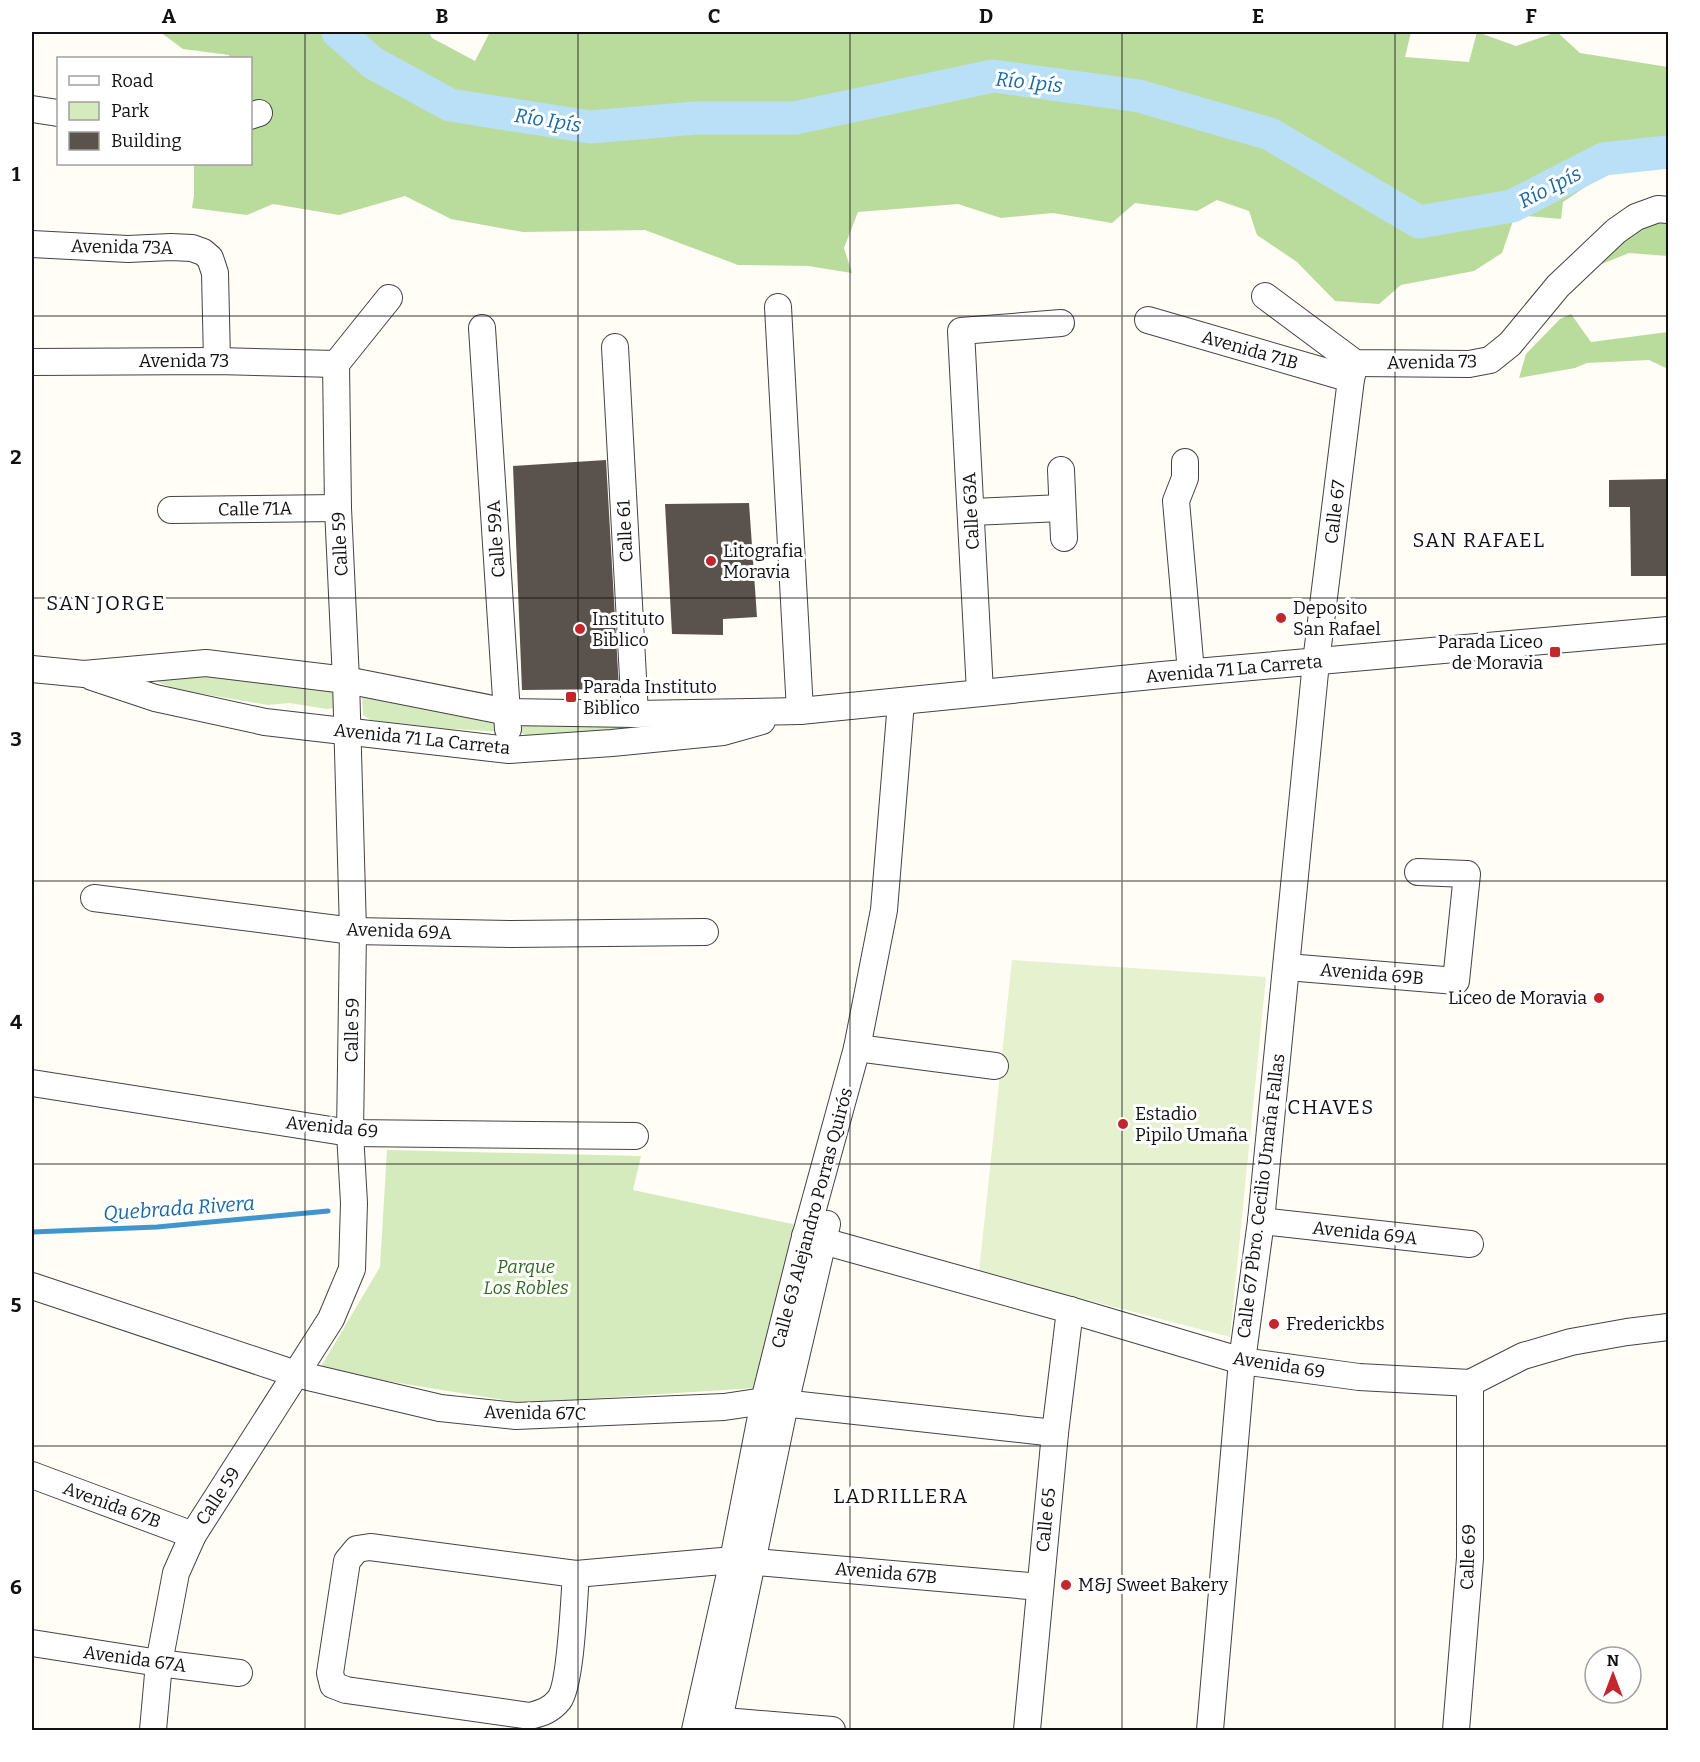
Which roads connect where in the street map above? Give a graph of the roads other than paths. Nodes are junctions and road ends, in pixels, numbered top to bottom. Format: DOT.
graph roads {
  1 [pos="32,109"];
  2 [pos="57,113"];
  3 [pos="1668,210"];
  4 [pos="32,244"];
  5 [pos="1265,296"];
  6 [pos="389,298"];
  7 [pos="778,307"];
  8 [pos="1148,320"];
  9 [pos="1061,323"];
  10 [pos="482,328"];
  11 [pos="615,347"];
  12 [pos="217,361"];
  13 [pos="32,362"];
  14 [pos="336,364"];
  15 [pos="1353,371"];
  16 [pos="1185,462"];
  17 [pos="1061,470"];
  18 [pos="338,508"];
  19 [pos="1062,508"];
  20 [pos="171,510"];
  21 [pos="972,512"];
  22 [pos="1064,538"];
  23 [pos="1668,630"];
  24 [pos="1316,662"];
  25 [pos="32,669"];
  26 [pos="1191,672"];
  27 [pos="84,674"];
  28 [pos="346,680"];
  29 [pos="980,692"];
  30 [pos="901,702"];
  31 [pos="800,711"];
  32 [pos="508,712"];
  33 [pos="635,714"];
  34 [pos="346,732"];
  35 [pos="509,750"];
  36 [pos="1418,872"];
  37 [pos="94,898"];
  38 [pos="353,931"];
  39 [pos="705,932"];
  40 [pos="1287,967"];
  41 [pos="857,1048"];
  42 [pos="995,1066"];
  43 [pos="32,1083"];
  44 [pos="350,1133"];
  45 [pos="635,1136"];
  46 [pos="1261,1221"];
  47 [pos="815,1239"];
  48 [pos="1470,1244"];
  49 [pos="32,1286"];
  50 [pos="1070,1310"];
  51 [pos="1668,1327"];
  52 [pos="1242,1361"];
  53 [pos="296,1374"];
  54 [pos="1470,1383"];
  55 [pos="775,1402"];
  56 [pos="1055,1433"];
  57 [pos="32,1475"];
  58 [pos="193,1535"];
  59 [pos="743,1561"];
  60 [pos="576,1574"];
  61 [pos="1040,1587"];
  62 [pos="32,1643"];
  63 [pos="159,1663"];
  64 [pos="239,1673"];
  65 [pos="707,1725"];
  66 [pos="153,1731"];
  67 [pos="832,1731"];
  68 [pos="1027,1731"];
  69 [pos="1210,1731"];
  70 [pos="1456,1731"];
  1 -- 2 [label="street"];
  3 -- 15 [label="street, Avenida 73"];
  4 -- 12 [label="street, Avenida 73A"];
  5 -- 15 [label="street"];
  6 -- 14 [label="street"];
  7 -- 31 [label="street"];
  8 -- 15 [label="street, Avenida 71B"];
  9 -- 21 [label="street, Calle 63A"];
  10 -- 32 [label="street, Calle 59A"];
  11 -- 33 [label="street, Calle 61"];
  12 -- 13 [label="street, Avenida 73"];
  12 -- 14 [label="street, Avenida 73"];
  14 -- 18 [label="street, Calle 59"];
  15 -- 24 [label="street, Calle 67"];
  16 -- 26 [label="street"];
  17 -- 19 [label="street"];
  18 -- 20 [label="street, Calle 71A"];
  18 -- 28 [label="street, Calle 59"];
  19 -- 21 [label="street"];
  19 -- 22 [label="street"];
  21 -- 29 [label="street, Calle 63A"];
  23 -- 24 [label="street, Avenida 71 La Carreta"];
  24 -- 26 [label="street, Avenida 71 La Carreta"];
  24 -- 40 [label="street, Calle 67 Pbro. Cecilio Umaña Fallas"];
  25 -- 27 [label="street, Avenida 71 La Carreta"];
  26 -- 29 [label="street, Avenida 71 La Carreta"];
  27 -- 28 [label="street, Avenida 71 La Carreta"];
  27 -- 34 [label="street, Avenida 71 La Carreta"];
  28 -- 32 [label="street, Avenida 71 La Carreta"];
  28 -- 34 [label="street, Calle 59"];
  29 -- 30 [label="street, Avenida 71 La Carreta"];
  30 -- 31 [label="street, Avenida 71 La Carreta"];
  30 -- 41 [label="street"];
  31 -- 33 [label="street, Avenida 71 La Carreta"];
  31 -- 35 [label="street, Avenida 71 La Carreta"];
  32 -- 33 [label="street, Avenida 71 La Carreta"];
  32 -- 35 [label="street, Calle 59A"];
  34 -- 35 [label="street, Avenida 71 La Carreta"];
  34 -- 38 [label="street, Calle 59"];
  36 -- 40 [label="street, Avenida 69B"];
  37 -- 38 [label="street, Avenida 69A"];
  38 -- 39 [label="street, Avenida 69A"];
  38 -- 44 [label="street, Calle 59"];
  40 -- 46 [label="street, Calle 67 Pbro. Cecilio Umaña Fallas"];
  41 -- 42 [label="street"];
  41 -- 47 [label="street, Calle 63 Alejandro Porras Quirós"];
  43 -- 44 [label="street, Avenida 69"];
  44 -- 45 [label="street, Avenida 69"];
  44 -- 53 [label="street, Calle 59"];
  46 -- 48 [label="street, Avenida 69A"];
  46 -- 52 [label="street, Calle 67 Pbro. Cecilio Umaña Fallas"];
  47 -- 50 [label="street, Avenida 69"];
  47 -- 55 [label="street, Calle 63 Alejandro Porras Quirós"];
  49 -- 53 [label="street, Avenida 67C"];
  50 -- 52 [label="street, Avenida 69"];
  50 -- 56 [label="street, Calle 65"];
  51 -- 54 [label="street"];
  52 -- 54 [label="street, Avenida 69"];
  52 -- 69 [label="street, Calle 67 Pbro. Cecilio Umaña Fallas"];
  53 -- 55 [label="street, Avenida 67C"];
  53 -- 58 [label="street, Calle 59"];
  54 -- 70 [label="street, Calle 69"];
  55 -- 56 [label="street, Avenida 67C"];
  55 -- 59 [label="street, Calle 63 Alejandro Porras Quirós"];
  56 -- 61 [label="street, Calle 65"];
  57 -- 58 [label="street, Avenida 67B"];
  58 -- 63 [label="street, Calle 59"];
  59 -- 60 [label="street, Avenida 67B"];
  59 -- 61 [label="street, Avenida 67B"];
  59 -- 65 [label="street, Calle 63 Alejandro Porras Quirós"];
  60 -- 60 [label="street, Avenida 67B"];
  61 -- 68 [label="street, Calle 65"];
  62 -- 63 [label="street, Avenida 67A"];
  63 -- 64 [label="street, Avenida 67A"];
  63 -- 66 [label="street, Calle 59"];
  65 -- 67 [label="street"];
}
